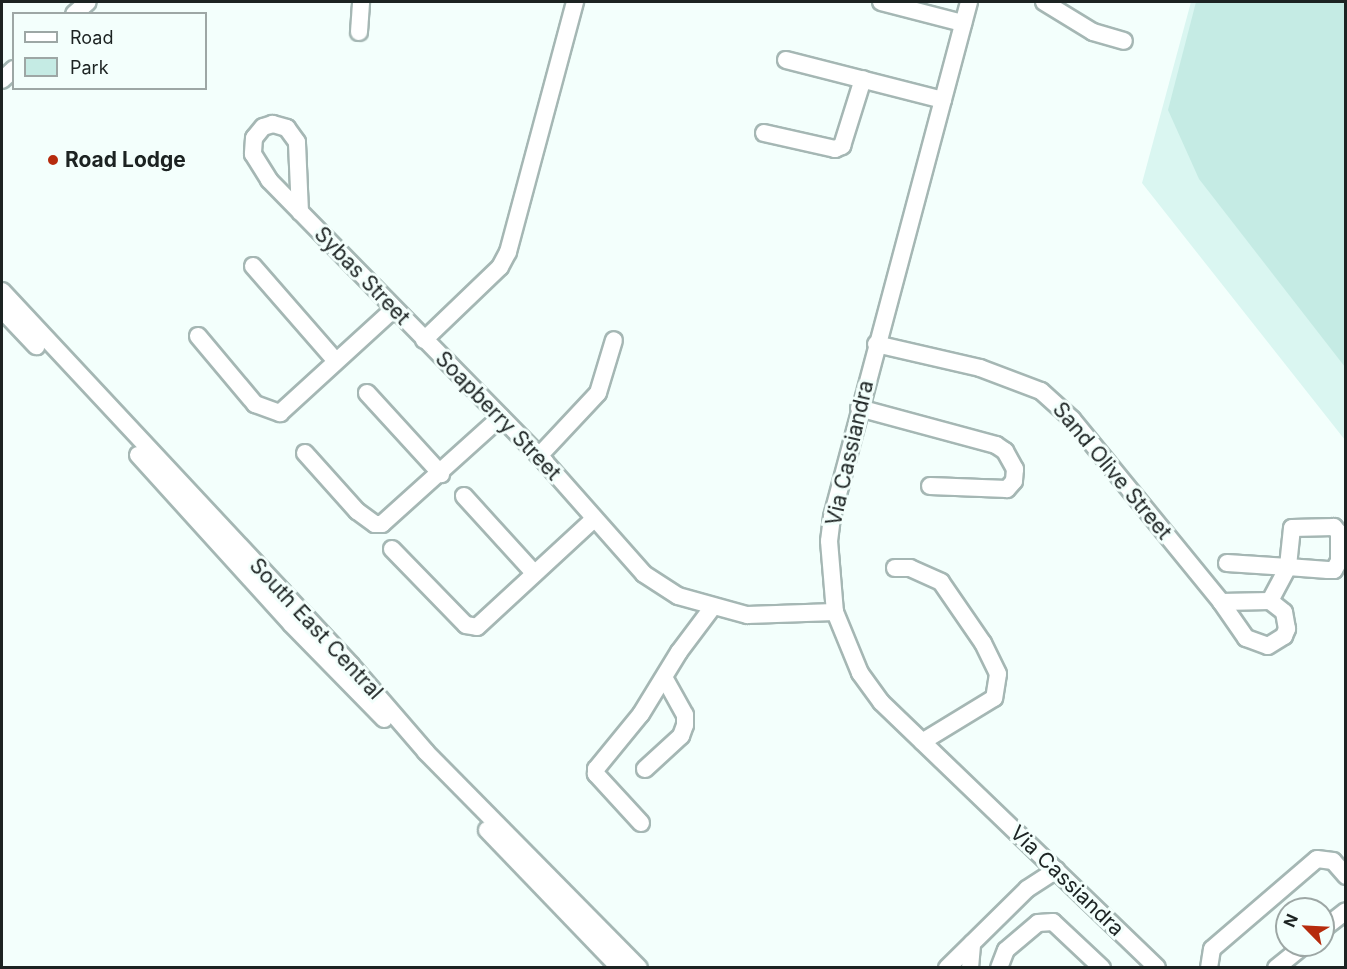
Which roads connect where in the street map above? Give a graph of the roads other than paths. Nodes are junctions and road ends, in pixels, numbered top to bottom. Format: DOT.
graph roads {
  1 [pos="88,2"];
  2 [pos="361,2"];
  3 [pos="575,2"];
  4 [pos="881,2"];
  5 [pos="969,2"];
  6 [pos="1044,2"];
  7 [pos="76,12"];
  8 [pos="963,23"];
  9 [pos="359,32"];
  10 [pos="1124,41"];
  11 [pos="786,60"];
  12 [pos="863,80"];
  13 [pos="943,100"];
  14 [pos="764,133"];
  15 [pos="300,212"];
  16 [pos="253,266"];
  17 [pos="2,291"];
  18 [pos="394,309"];
  19 [pos="2,310"];
  20 [pos="198,336"];
  21 [pos="424,340"];
  22 [pos="614,340"];
  23 [pos="876,344"];
  24 [pos="336,361"];
  25 [pos="367,393"];
  26 [pos="859,408"];
  27 [pos="501,417"];
  28 [pos="305,453"];
  29 [pos="539,456"];
  30 [pos="441,474"];
  31 [pos="930,486"];
  32 [pos="464,495"];
  33 [pos="594,519"];
  34 [pos="392,549"];
  35 [pos="1227,562"];
  36 [pos="895,568"];
  37 [pos="534,573"];
  38 [pos="1270,601"];
  39 [pos="1221,602"];
  40 [pos="712,608"];
  41 [pos="835,612"];
  42 [pos="665,679"];
  43 [pos="922,742"];
  44 [pos="645,769"];
  45 [pos="641,824"];
  46 [pos="1056,870"];
  47 [pos="1346,876"];
  48 [pos="972,943"];
  49 [pos="1289,957"];
  50 [pos="631,966"];
  51 [pos="947,968"];
  52 [pos="970,968"];
  53 [pos="999,968"];
  54 [pos="1102,968"];
  55 [pos="1157,968"];
  56 [pos="1209,968"];
  57 [pos="1276,968"];
  1 -- 7 [label="street"];
  2 -- 9 [label="street"];
  3 -- 21 [label="street, Soapberry Street"];
  4 -- 8 [label="street"];
  5 -- 8 [label="street, Via Cassiandra"];
  6 -- 10 [label="street"];
  8 -- 13 [label="street, Via Cassiandra"];
  11 -- 12 [label="street"];
  12 -- 13 [label="street"];
  12 -- 14 [label="street"];
  13 -- 23 [label="street, Via Cassiandra"];
  15 -- 15 [label="street, Sybas Street"];
  15 -- 18 [label="street, Sybas Street"];
  16 -- 24 [label="street"];
  17 -- 50 [label="street, South East Central"];
  18 -- 21 [label="street, Sybas Street"];
  18 -- 24 [label="street"];
  19 -- 50 [label="street, South East Central"];
  20 -- 24 [label="street"];
  21 -- 27 [label="street, Soapberry Street"];
  22 -- 29 [label="street"];
  23 -- 26 [label="street, Via Cassiandra"];
  23 -- 39 [label="street, Sand Olive Street"];
  25 -- 30 [label="street"];
  26 -- 31 [label="street"];
  26 -- 41 [label="street, Via Cassiandra"];
  27 -- 29 [label="street, Soapberry Street"];
  27 -- 30 [label="street"];
  28 -- 30 [label="street"];
  29 -- 33 [label="street, Soapberry Street"];
  32 -- 37 [label="street"];
  33 -- 37 [label="street"];
  33 -- 40 [label="street, Soapberry Street"];
  34 -- 37 [label="street"];
  35 -- 38 [label="street"];
  36 -- 43 [label="street"];
  38 -- 39 [label="street"];
  38 -- 39 [label="street, Sand Olive Street"];
  40 -- 41 [label="street, Soapberry Street"];
  40 -- 42 [label="street"];
  41 -- 43 [label="street, Via Cassiandra"];
  42 -- 44 [label="street"];
  42 -- 45 [label="street"];
  43 -- 46 [label="street, Via Cassiandra"];
  46 -- 48 [label="street"];
  46 -- 55 [label="street, Via Cassiandra"];
  47 -- 56 [label="street"];
  48 -- 51 [label="street"];
  48 -- 52 [label="street"];
  49 -- 57 [label="street"];
  53 -- 54 [label="street"];
}
